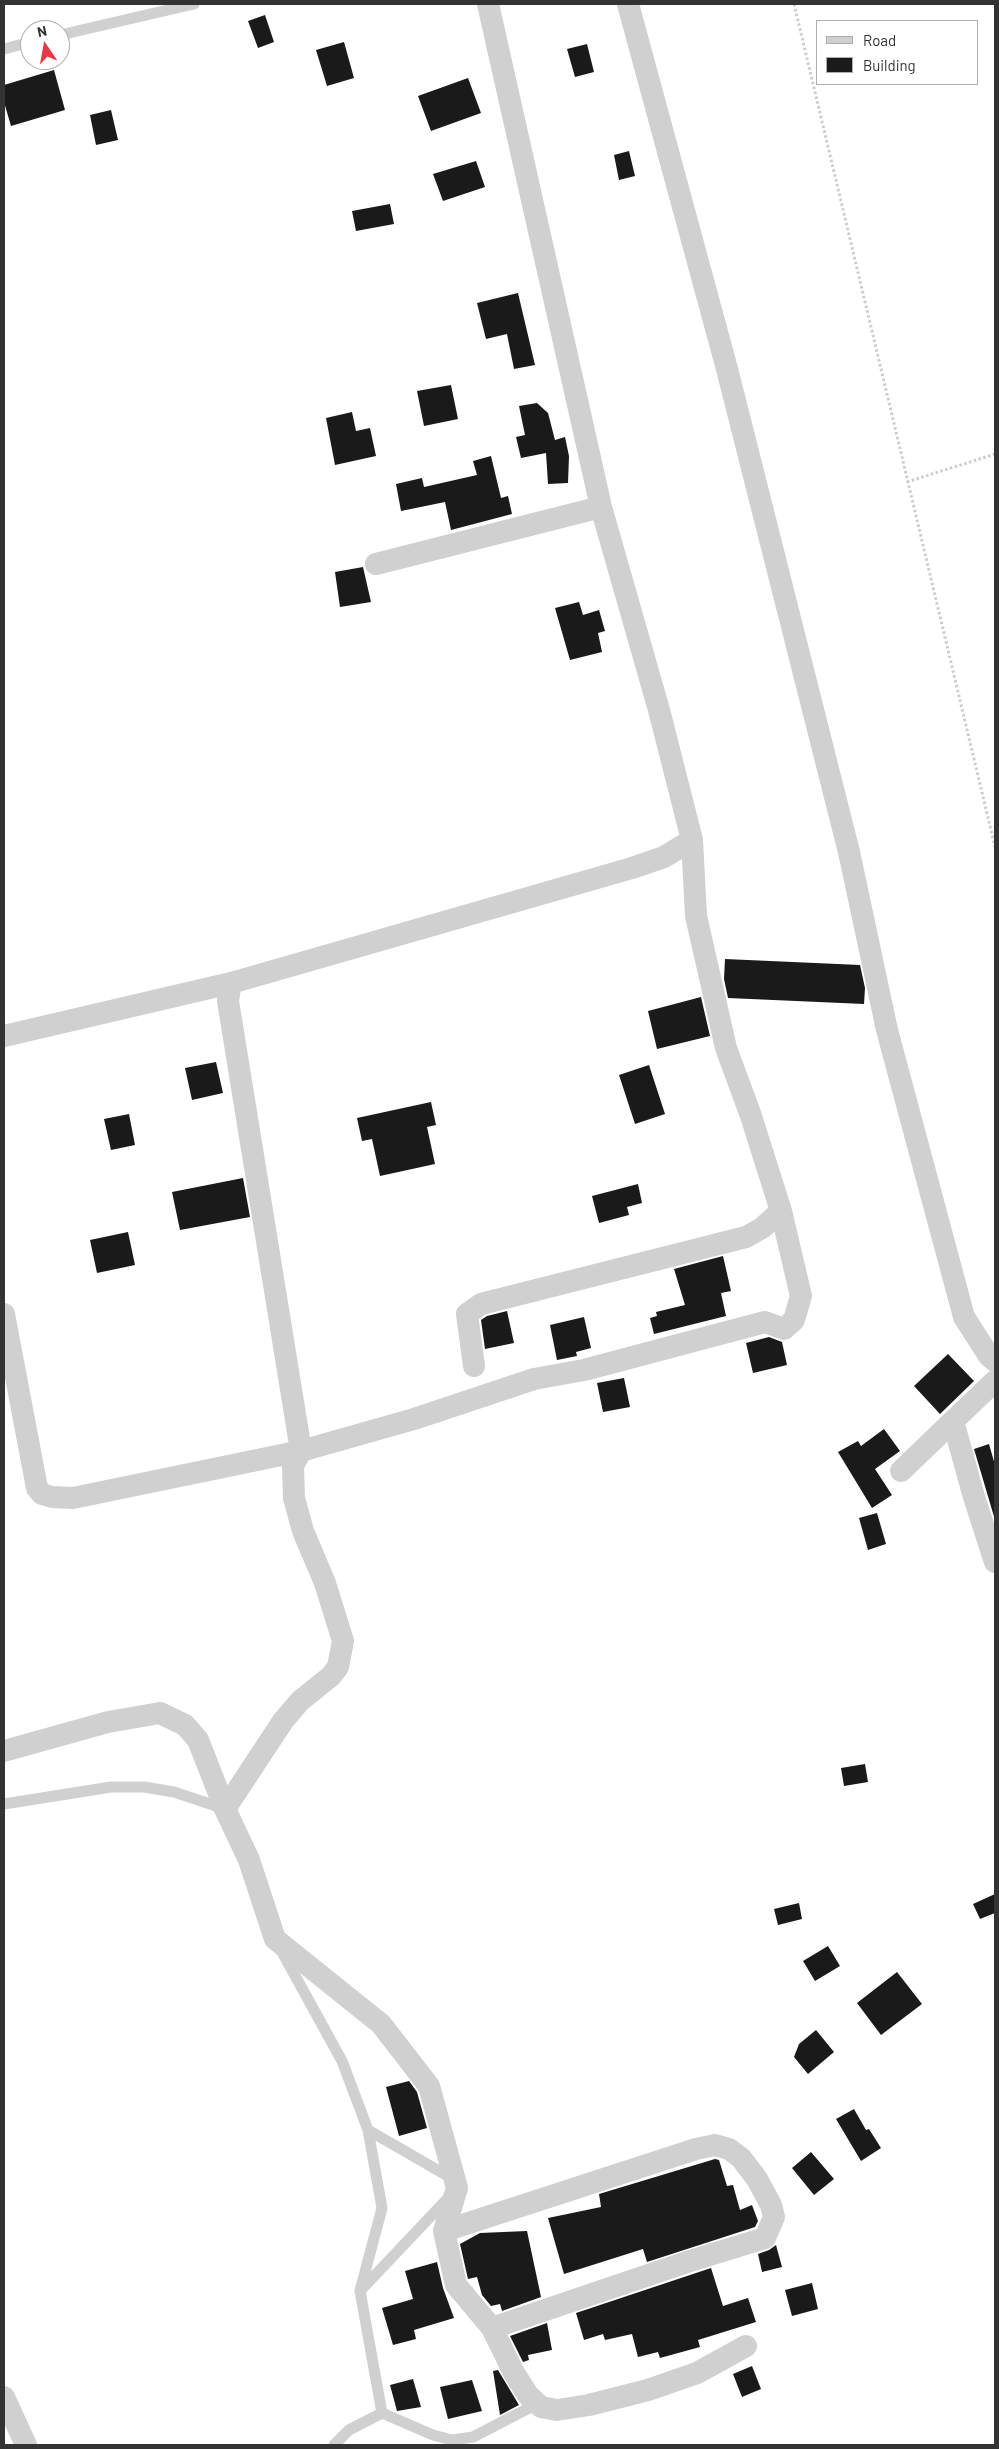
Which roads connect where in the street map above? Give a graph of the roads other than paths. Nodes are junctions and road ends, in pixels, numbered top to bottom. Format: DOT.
graph roads {
  1 [pos="194,4"];
  2 [pos="488,4"];
  3 [pos="628,4"];
  4 [pos="70,33"];
  5 [pos="20,44"];
  6 [pos="4,48"];
  7 [pos="601,507"];
  8 [pos="376,564"];
  9 [pos="692,840"];
  10 [pos="232,983"];
  11 [pos="4,1036"];
  12 [pos="781,1212"];
  13 [pos="4,1314"];
  14 [pos="995,1361"];
  15 [pos="474,1366"];
  16 [pos="995,1381"];
  17 [pos="953,1421"];
  18 [pos="301,1451"];
  19 [pos="901,1471"];
  20 [pos="995,1562"];
  21 [pos="4,1751"];
  22 [pos="4,1804"];
  23 [pos="225,1808"];
  24 [pos="275,1939"];
  25 [pos="368,2130"];
  26 [pos="456,2184"];
  27 [pos="444,2231"];
  28 [pos="360,2291"];
  29 [pos="492,2328"];
  30 [pos="746,2346"];
  31 [pos="514,2373"];
  32 [pos="4,2397"];
  33 [pos="382,2413"];
  34 [pos="26,2445"];
  35 [pos="334,2445"];
  1 -- 4 [label="lane"];
  2 -- 7 [label="street"];
  3 -- 14 [label="street"];
  5 -- 6 [label="lane"];
  7 -- 8 [label="street"];
  7 -- 9 [label="street"];
  9 -- 10 [label="street"];
  9 -- 12 [label="street"];
  10 -- 11 [label="street"];
  10 -- 18 [label="street"];
  12 -- 15 [label="street"];
  12 -- 18 [label="street"];
  13 -- 18 [label="street"];
  16 -- 17 [label="street"];
  17 -- 19 [label="street"];
  17 -- 20 [label="street"];
  18 -- 23 [label="street"];
  21 -- 23 [label="street"];
  22 -- 23 [label="lane"];
  23 -- 24 [label="street"];
  24 -- 25 [label="lane"];
  24 -- 26 [label="street"];
  25 -- 26 [label="lane"];
  25 -- 28 [label="lane"];
  26 -- 27 [label="street"];
  26 -- 28 [label="lane"];
  27 -- 29 [label="street"];
  27 -- 29 [label="street"];
  28 -- 33 [label="lane"];
  29 -- 31 [label="street"];
  30 -- 31 [label="street"];
  31 -- 33 [label="lane"];
  32 -- 34 [label="street"];
  33 -- 35 [label="lane"];
}
